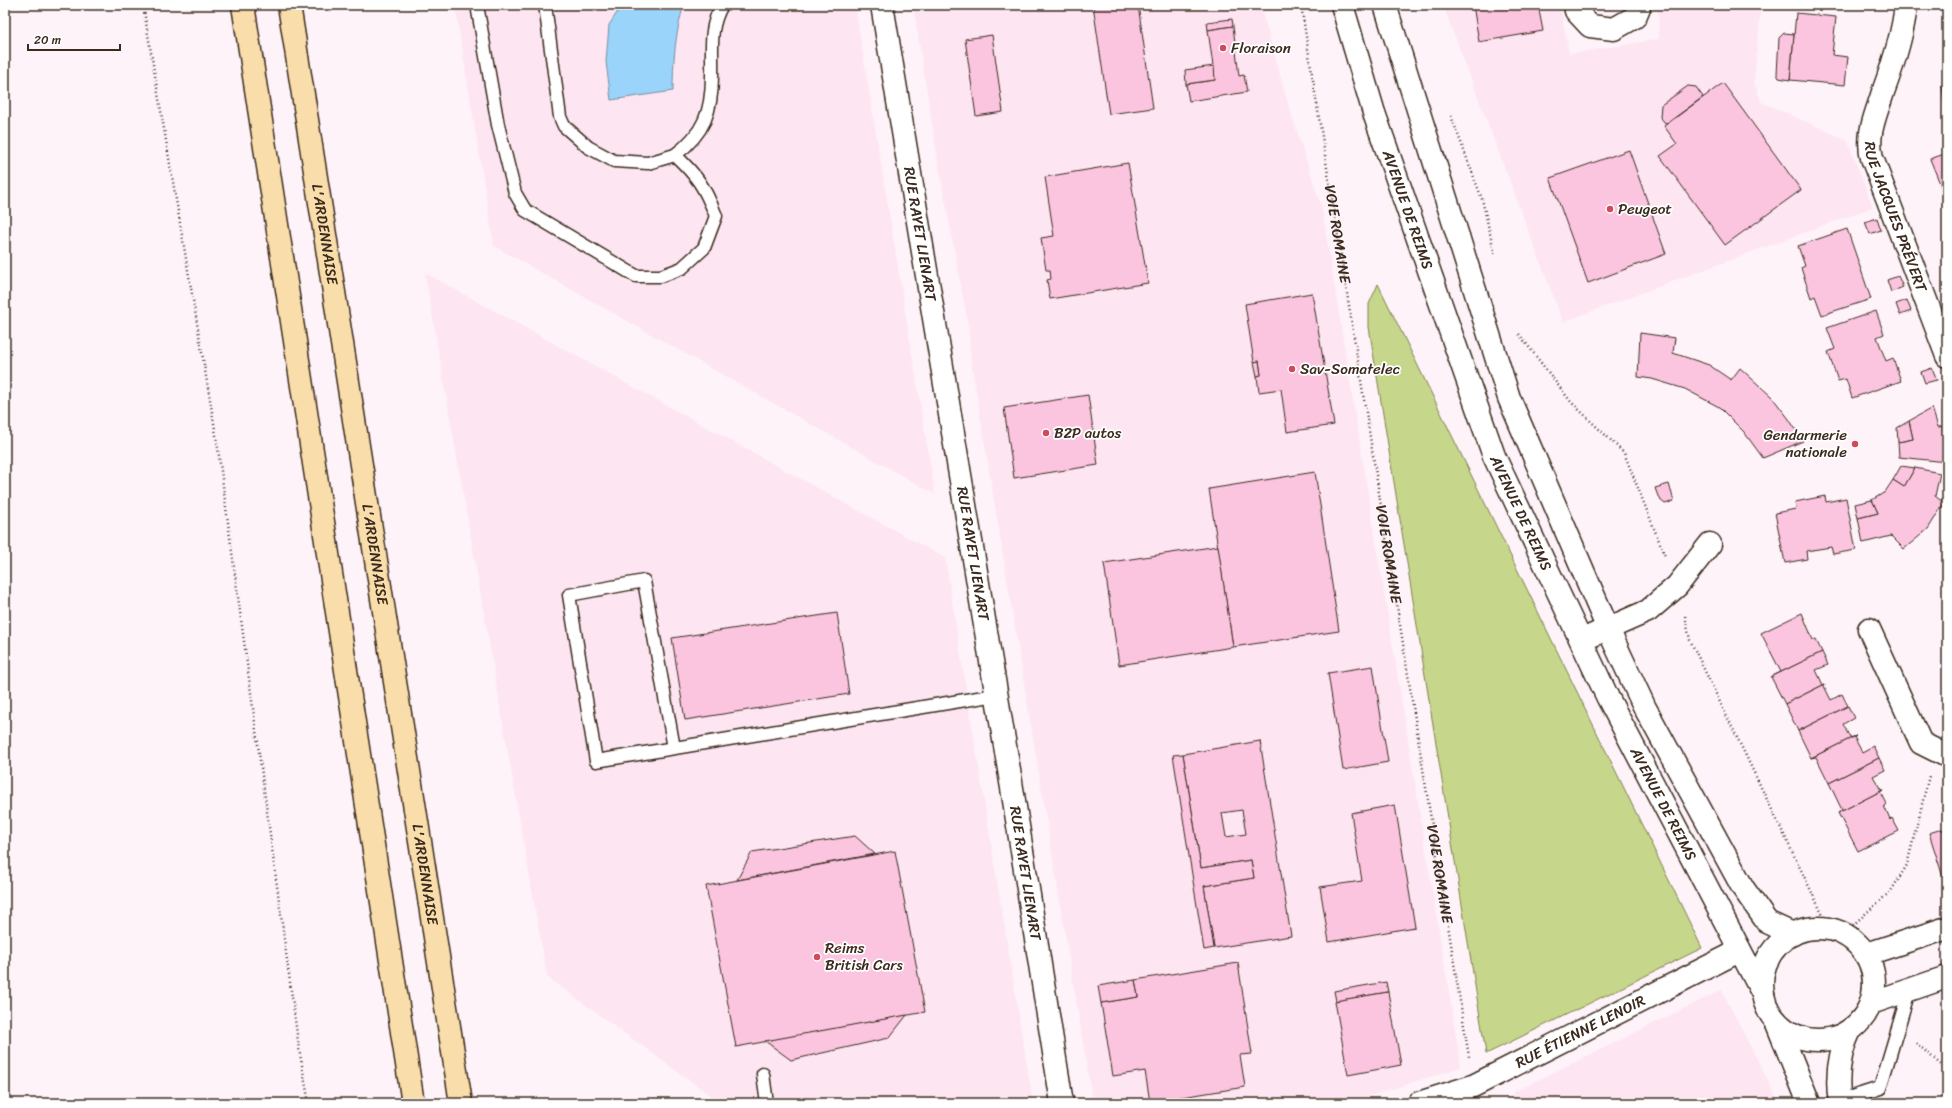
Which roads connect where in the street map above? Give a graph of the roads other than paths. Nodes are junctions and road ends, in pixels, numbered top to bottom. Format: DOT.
graph roads {
  1 [pos="243,5"];
  2 [pos="289,5"];
  3 [pos="477,5"];
  4 [pos="545,5"];
  5 [pos="722,5"];
  6 [pos="882,5"];
  7 [pos="1342,5"];
  8 [pos="1385,5"];
  9 [pos="1575,5"];
  10 [pos="1640,5"];
  11 [pos="1906,5"];
  12 [pos="675,155"];
  13 [pos="1947,356"];
  14 [pos="1710,544"];
  15 [pos="1608,629"];
  16 [pos="1869,629"];
  17 [pos="1582,640"];
  18 [pos="996,695"];
  19 [pos="674,748"];
  20 [pos="1941,752"];
  21 [pos="1947,928"];
  22 [pos="1793,934"];
  23 [pos="1739,952"];
  24 [pos="1867,954"];
  25 [pos="1947,977"];
  26 [pos="1909,990"];
  27 [pos="1763,994"];
  28 [pos="1872,1003"];
  29 [pos="1776,1021"];
  30 [pos="1850,1030"];
  31 [pos="764,1074"];
  32 [pos="1475,1095"];
  33 [pos="1840,1102"];
  34 [pos="413,1103"];
  35 [pos="460,1103"];
  36 [pos="767,1103"];
  37 [pos="1062,1103"];
  38 [pos="1419,1103"];
  39 [pos="1809,1103"];
  1 -- 34 [label="highway"];
  2 -- 35 [label="highway, L'ARDENNAISE"];
  3 -- 12 [label="lane"];
  4 -- 12 [label="lane"];
  5 -- 12 [label="lane"];
  6 -- 18 [label="main road, RUE RAYET LIENART"];
  7 -- 17 [label="main road, AVENUE DE REIMS"];
  8 -- 15 [label="main road, AVENUE DE REIMS"];
  9 -- 10 [label="main road"];
  11 -- 13 [label="main road, RUE JACQUES PRÉVERT"];
  14 -- 15 [label="main road"];
  15 -- 17 [label="main road"];
  15 -- 22 [label="main road, AVENUE DE REIMS"];
  16 -- 20 [label="main road"];
  17 -- 23 [label="main road, AVENUE DE REIMS"];
  18 -- 19 [label="lane"];
  18 -- 37 [label="main road, RUE RAYET LIENART"];
  19 -- 19 [label="lane"];
  21 -- 24 [label="main road"];
  22 -- 24 [label="main road, AVENUE DE REIMS"];
  22 -- 27 [label="main road, AVENUE DE REIMS"];
  23 -- 27 [label="main road, AVENUE DE REIMS"];
  23 -- 32 [label="main road, RUE ÉTIENNE LENOIR"];
  24 -- 28 [label="main road, AVENUE DE REIMS"];
  25 -- 26 [label="main road"];
  26 -- 28 [label="main road"];
  26 -- 33 [label="lane"];
  27 -- 29 [label="main road, AVENUE DE REIMS"];
  28 -- 30 [label="main road, AVENUE DE REIMS"];
  29 -- 30 [label="main road, AVENUE DE REIMS"];
  29 -- 39 [label="main road, AVENUE DE REIMS"];
  30 -- 33 [label="main road, AVENUE DE REIMS"];
  31 -- 36 [label="lane"];
  32 -- 38 [label="main road, RUE ÉTIENNE LENOIR"];
}
